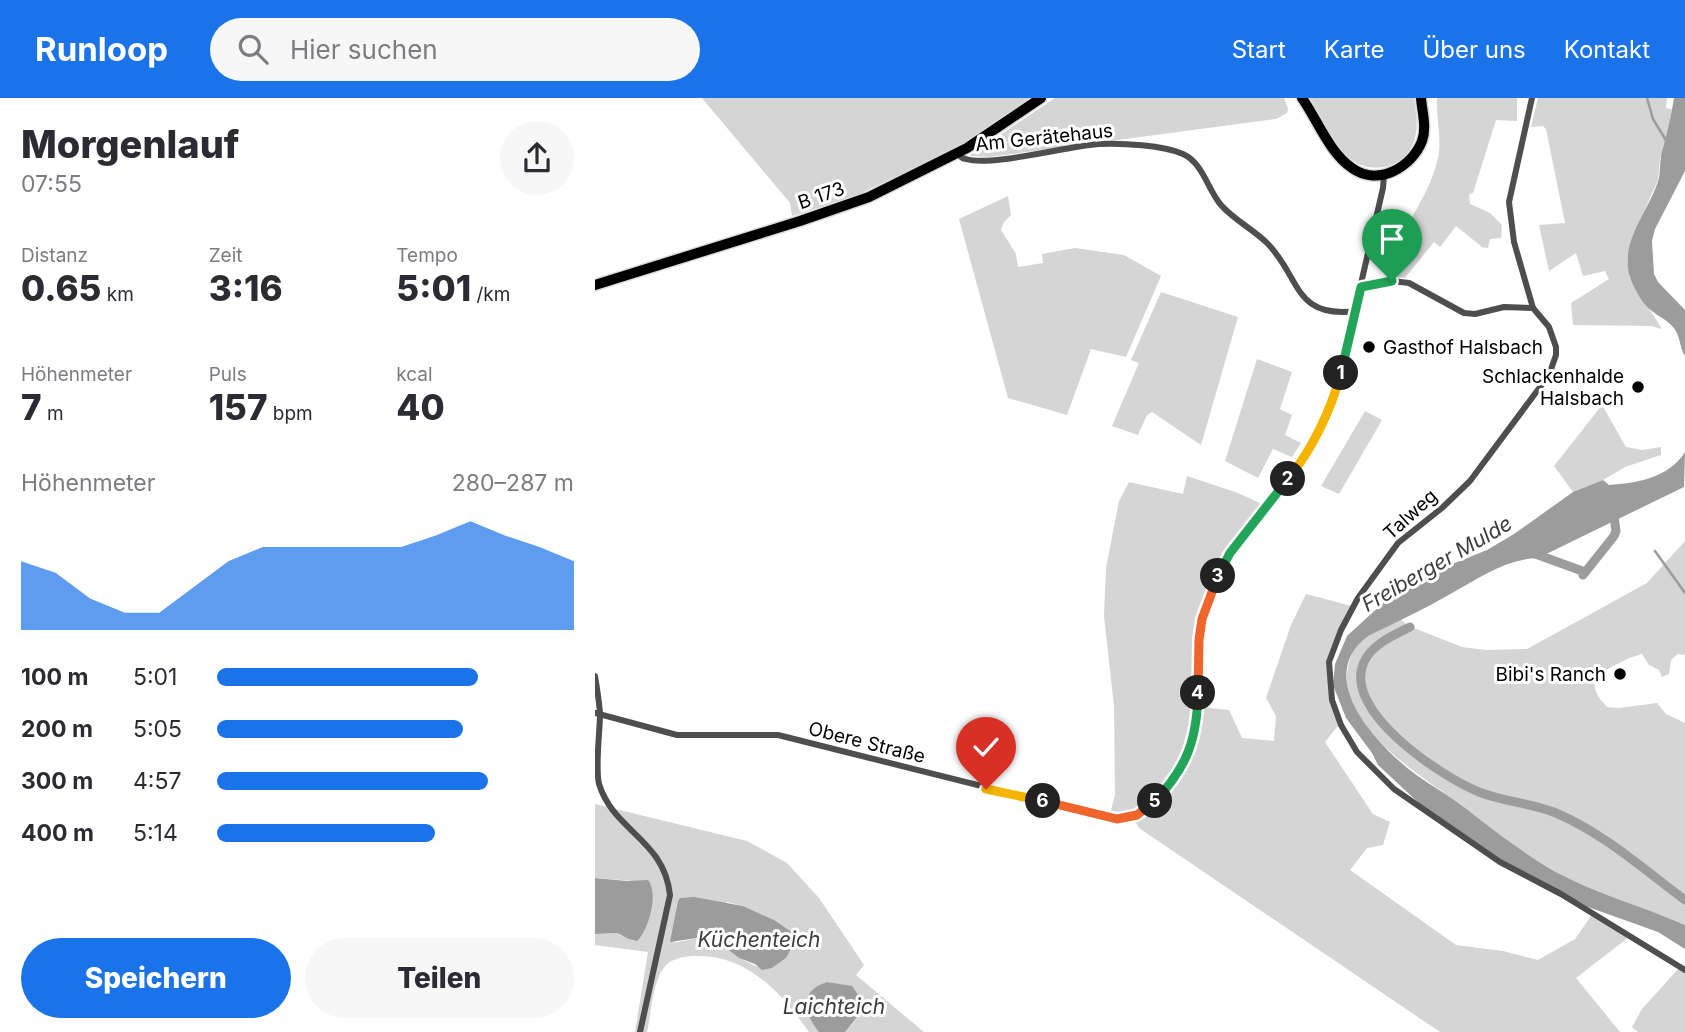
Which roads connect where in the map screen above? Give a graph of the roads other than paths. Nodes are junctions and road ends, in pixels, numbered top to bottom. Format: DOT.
graph roads {
  1 [pos="1041,98"];
  2 [pos="1302,98"];
  3 [pos="1421,98"];
  4 [pos="1532,98"];
  5 [pos="958,153"];
  6 [pos="1384,175"];
  7 [pos="595,285"];
  8 [pos="1361,287"];
  9 [pos="1533,308"];
  10 [pos="1356,311"];
  11 [pos="595,676"];
  12 [pos="597,713"];
  13 [pos="1685,970"];
  14 [pos="640,1032"];
  1 -- 5 [label="main road, B 173 / B 173"];
  2 -- 6 [label="main road"];
  3 -- 6 [label="main road"];
  4 -- 9 [label="street, Talweg"];
  5 -- 7 [label="main road, B 173 / B 173"];
  5 -- 10 [label="street, Am Gerätehaus"];
  6 -- 8 [label="street, Obere Straße"];
  8 -- 9 [label="street"];
  8 -- 10 [label="street, Obere Straße"];
  9 -- 13 [label="street, Talweg"];
  10 -- 12 [label="street, Obere Straße"];
  11 -- 12 [label="street"];
  12 -- 14 [label="street"];
}
